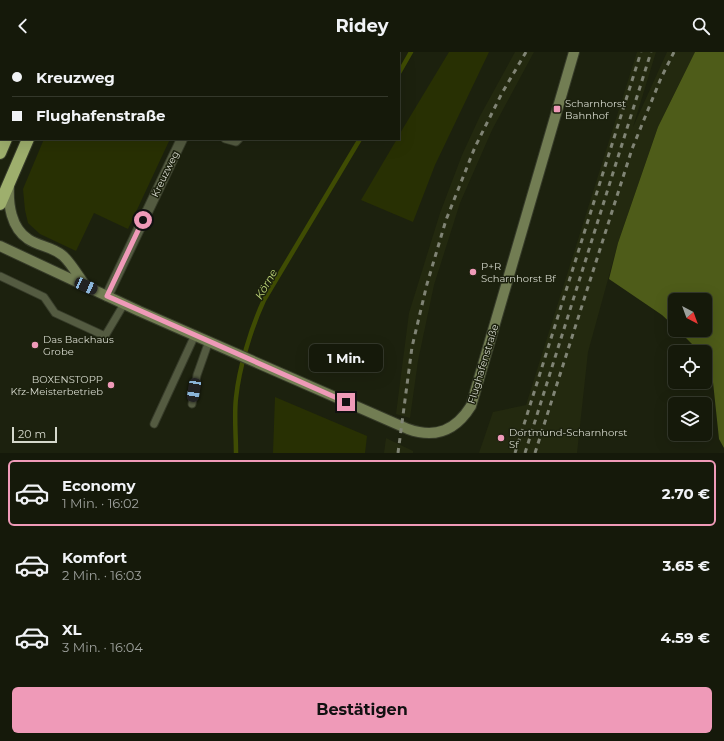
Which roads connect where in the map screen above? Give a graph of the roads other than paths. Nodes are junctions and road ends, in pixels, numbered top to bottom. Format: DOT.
graph roads {
  1 [pos="574,52"];
  2 [pos="6,140"];
  3 [pos="28,140"];
  4 [pos="182,140"];
  5 [pos="229,140"];
  6 [pos="238,140"];
  7 [pos="0,153"];
  8 [pos="10,182"];
  9 [pos="0,204"];
  10 [pos="0,246"];
  11 [pos="0,276"];
  12 [pos="86,286"];
  13 [pos="107,296"];
  14 [pos="124,304"];
  15 [pos="195,335"];
  16 [pos="209,341"];
  17 [pos="192,404"];
  18 [pos="154,424"];
  1 -- 16 [label="main road, Flughafenstraße"];
  2 -- 7 [label="highway"];
  3 -- 8 [label="highway"];
  4 -- 13 [label="street, Kreuzweg"];
  5 -- 6 [label="lane"];
  8 -- 9 [label="highway"];
  8 -- 12 [label="main road"];
  10 -- 12 [label="main road, Flughafenstraße"];
  11 -- 14 [label="lane"];
  12 -- 13 [label="main road, Flughafenstraße"];
  13 -- 14 [label="main road, Flughafenstraße"];
  14 -- 15 [label="main road, Flughafenstraße"];
  15 -- 16 [label="main road, Flughafenstraße"];
  15 -- 18 [label="lane"];
  16 -- 17 [label="lane"];
}
